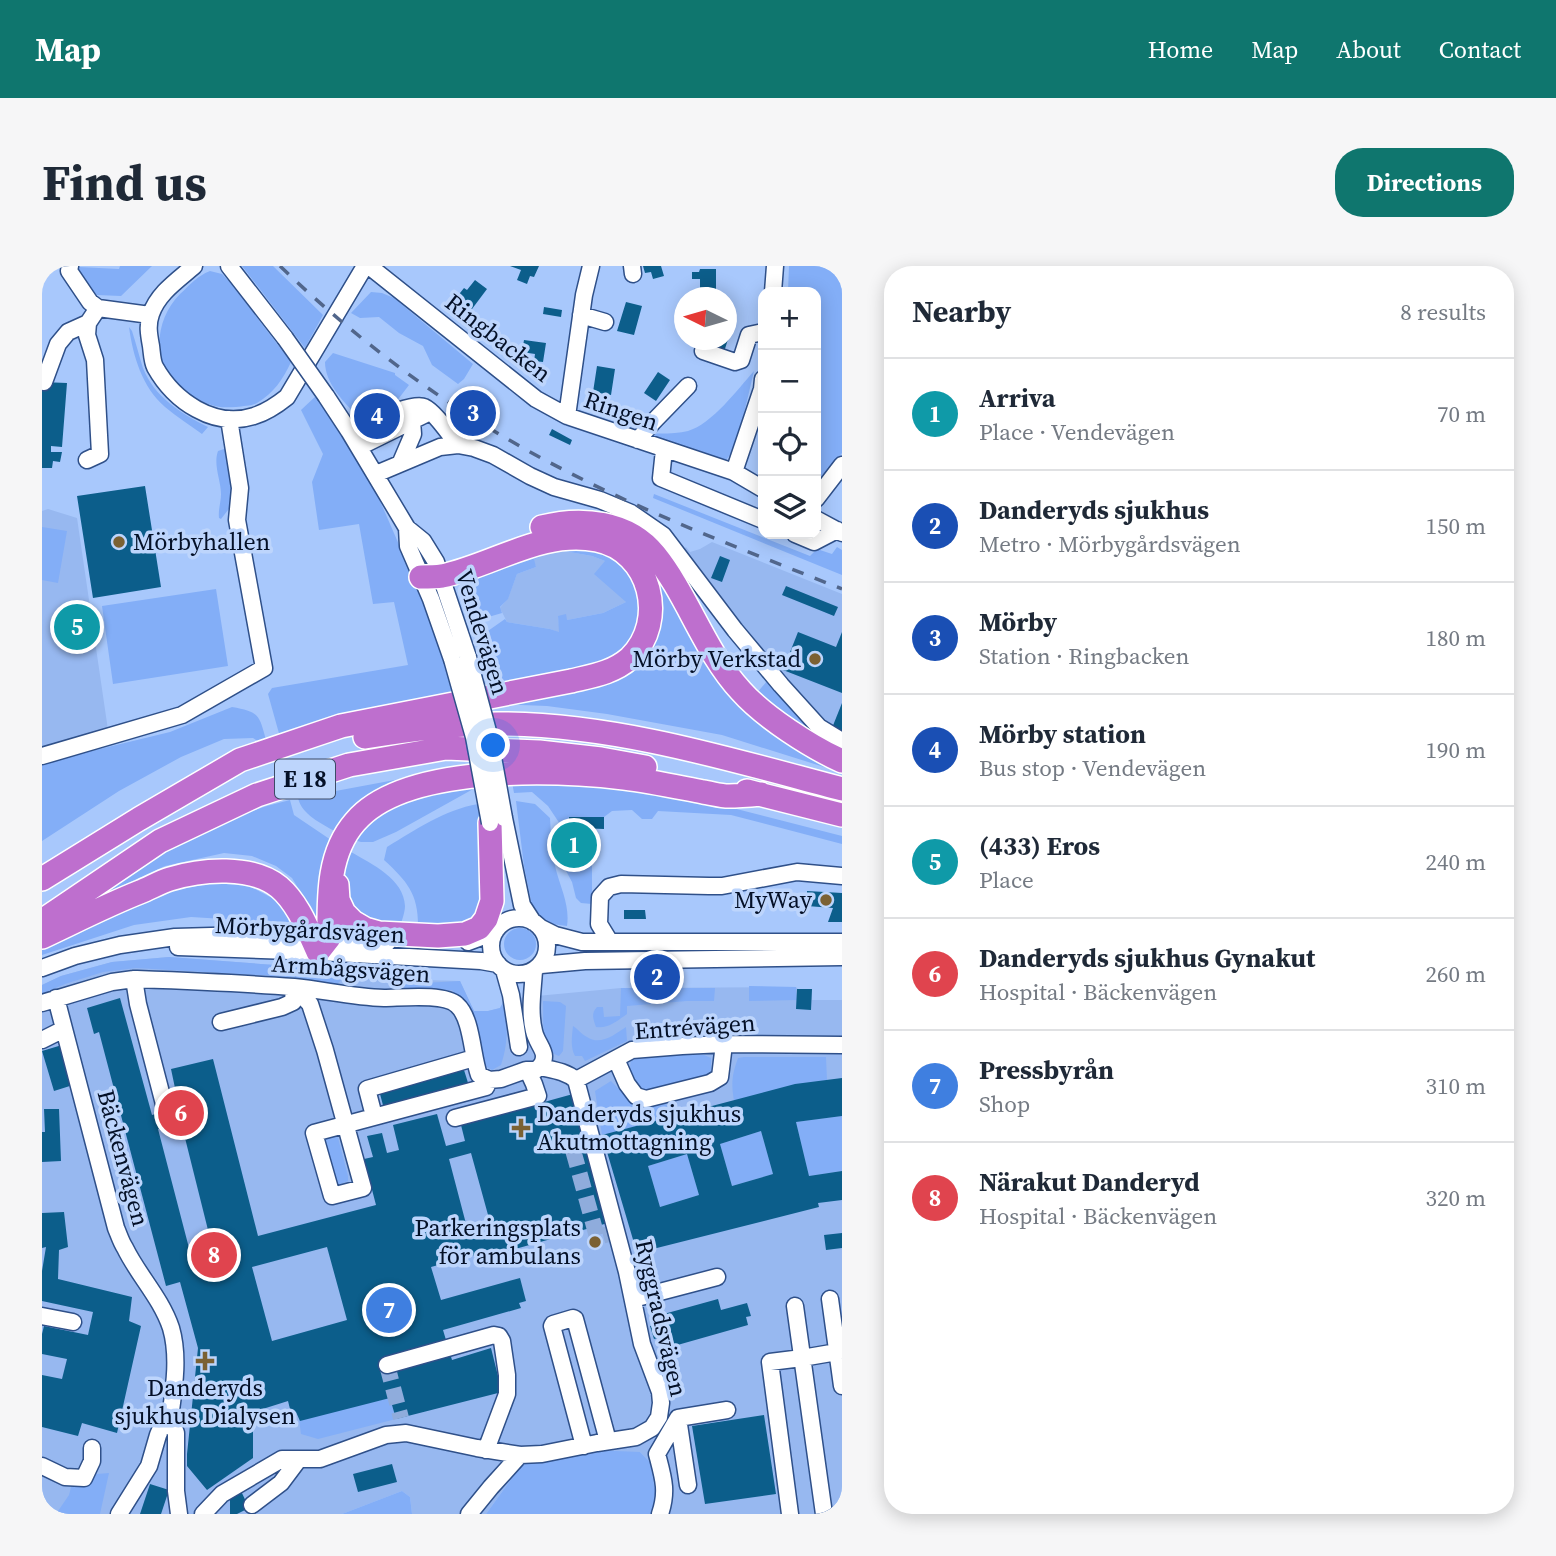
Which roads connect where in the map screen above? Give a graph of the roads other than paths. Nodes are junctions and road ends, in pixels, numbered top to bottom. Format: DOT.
graph roads {
  1 [pos="70,266"];
  2 [pos="194,266"];
  3 [pos="229,266"];
  4 [pos="367,266"];
  5 [pos="591,266"];
  6 [pos="775,266"];
  7 [pos="773,287"];
  8 [pos="98,308"];
  9 [pos="581,315"];
  10 [pos="150,316"];
  11 [pos="605,322"];
  12 [pos="88,323"];
  13 [pos="758,333"];
  14 [pos="703,351"];
  15 [pos="44,382"];
  16 [pos="688,386"];
  17 [pos="758,401"];
  18 [pos="430,412"];
  19 [pos="567,416"];
  20 [pos="229,419"];
  21 [pos="412,421"];
  22 [pos="349,431"];
  23 [pos="638,440"];
  24 [pos="458,444"];
  25 [pos="359,447"];
  26 [pos="664,450"];
  27 [pos="87,460"];
  28 [pos="401,462"];
  29 [pos="842,465"];
  30 [pos="734,472"];
  31 [pos="376,474"];
  32 [pos="758,486"];
  33 [pos="821,492"];
  34 [pos="758,518"];
  35 [pos="821,522"];
  36 [pos="840,532"];
  37 [pos="807,539"];
  38 [pos="433,572"];
  39 [pos="842,741"];
  40 [pos="42,756"];
  41 [pos="842,761"];
  42 [pos="842,789"];
  43 [pos="188,791"];
  44 [pos="761,794"];
  45 [pos="842,815"];
  46 [pos="497,820"];
  47 [pos="335,864"];
  48 [pos="842,876"];
  49 [pos="42,879"];
  50 [pos="42,921"];
  51 [pos="537,925"];
  52 [pos="498,928"];
  53 [pos="42,937"];
  54 [pos="610,942"];
  55 [pos="842,942"];
  56 [pos="319,943"];
  57 [pos="842,957"];
  58 [pos="501,967"];
  59 [pos="537,967"];
  60 [pos="42,968"];
  61 [pos="134,979"];
  62 [pos="294,987"];
  63 [pos="49,1001"];
  64 [pos="221,1022"];
  65 [pos="64,1029"];
  66 [pos="42,1040"];
  67 [pos="724,1044"];
  68 [pos="842,1045"];
  69 [pos="474,1058"];
  70 [pos="616,1059"];
  71 [pos="531,1063"];
  72 [pos="489,1080"];
  73 [pos="576,1080"];
  74 [pos="164,1104"];
  75 [pos="374,1116"];
  76 [pos="455,1118"];
  77 [pos="346,1124"];
  78 [pos="718,1277"];
  79 [pos="633,1299"];
  80 [pos="830,1299"];
  81 [pos="795,1306"];
  82 [pos="42,1316"];
  83 [pos="73,1322"];
  84 [pos="837,1352"];
  85 [pos="802,1358"];
  86 [pos="387,1365"];
  87 [pos="842,1385"];
  88 [pos="727,1410"];
  89 [pos="678,1419"];
  90 [pos="169,1425"];
  91 [pos="608,1441"];
  92 [pos="584,1446"];
  93 [pos="92,1448"];
  94 [pos="486,1450"];
  95 [pos="520,1455"];
  96 [pos="299,1459"];
  97 [pos="42,1466"];
  98 [pos="688,1485"];
  99 [pos="252,1505"];
  100 [pos="119,1514"];
  101 [pos="179,1514"];
  102 [pos="203,1514"];
  103 [pos="468,1514"];
  104 [pos="660,1514"];
  105 [pos="790,1514"];
  106 [pos="824,1514"];
  1 -- 8 [label="street"];
  2 -- 10 [label="street"];
  3 -- 22 [label="street, Vendevägen, bridge"];
  4 -- 19 [label="street, Ringbacken"];
  4 -- 20 [label="street"];
  5 -- 9 [label="street, Ringen"];
  6 -- 7 [label="street"];
  8 -- 10 [label="street"];
  8 -- 12 [label="street"];
  9 -- 11 [label="street"];
  9 -- 19 [label="street, Ringen"];
  10 -- 20 [label="street"];
  12 -- 15 [label="street"];
  12 -- 27 [label="street"];
  13 -- 14 [label="street"];
  16 -- 23 [label="street"];
  17 -- 30 [label="street"];
  18 -- 21 [label="street"];
  18 -- 22 [label="street"];
  18 -- 24 [label="street"];
  19 -- 23 [label="street, Ringen"];
  20 -- 40 [label="street"];
  21 -- 25 [label="street"];
  21 -- 28 [label="street"];
  22 -- 25 [label="street, Vendevägen"];
  23 -- 26 [label="street, Ringen"];
  24 -- 28 [label="street"];
  24 -- 39 [label="street"];
  25 -- 31 [label="street, Vendevägen"];
  26 -- 30 [label="street, Ringen"];
  26 -- 34 [label="street"];
  28 -- 31 [label="street"];
  29 -- 33 [label="street"];
  30 -- 32 [label="street, Ringen"];
  31 -- 38 [label="street, Vendevägen"];
  35 -- 36 [label="street"];
  36 -- 37 [label="street"];
  38 -- 41 [label="highway"];
  38 -- 43 [label="highway"];
  38 -- 46 [label="street, Vendevägen, bridge"];
  42 -- 43 [label="highway, E 18"];
  43 -- 49 [label="highway, E 18"];
  44 -- 45 [label="highway, E 18"];
  44 -- 47 [label="highway"];
  44 -- 50 [label="highway, E 18"];
  46 -- 47 [label="highway"];
  46 -- 51 [label="street, Vendevägen"];
  46 -- 52 [label="street, Vendevägen"];
  47 -- 56 [label="highway"];
  48 -- 54 [label="street"];
  51 -- 52 [label="street"];
  51 -- 54 [label="street"];
  51 -- 59 [label="street"];
  52 -- 56 [label="street, Mörbygårdsvägen"];
  52 -- 58 [label="street"];
  53 -- 56 [label="highway"];
  54 -- 55 [label="street"];
  56 -- 58 [label="street, Mörbygårdsvägen"];
  56 -- 60 [label="street, Mörbygårdsvägen"];
  57 -- 59 [label="street"];
  58 -- 59 [label="street"];
  58 -- 71 [label="street"];
  59 -- 71 [label="street"];
  61 -- 62 [label="street, Armbågsvägen"];
  61 -- 63 [label="street, Armbågsvägen"];
  61 -- 74 [label="street"];
  62 -- 64 [label="street"];
  62 -- 69 [label="street, Armbågsvägen"];
  62 -- 77 [label="street"];
  63 -- 65 [label="street, Bäckenvägen"];
  65 -- 66 [label="street"];
  65 -- 90 [label="street, Bäckenvägen"];
  67 -- 68 [label="street, Entrévägen"];
  67 -- 70 [label="street, Entrévägen"];
  67 -- 70 [label="street"];
  69 -- 72 [label="street, Armbågsvägen"];
  69 -- 75 [label="street"];
  70 -- 73 [label="street, Entrévägen"];
  71 -- 72 [label="street"];
  71 -- 73 [label="street"];
  71 -- 76 [label="street"];
  72 -- 75 [label="street"];
  73 -- 79 [label="street, Ryggradsvägen"];
  75 -- 77 [label="street"];
  77 -- 77 [label="street"];
  78 -- 79 [label="street"];
  79 -- 91 [label="street, Ryggradsvägen"];
  80 -- 84 [label="street"];
  81 -- 85 [label="street"];
  82 -- 83 [label="street"];
  84 -- 85 [label="street"];
  84 -- 87 [label="street"];
  85 -- 105 [label="street"];
  85 -- 106 [label="street"];
  86 -- 94 [label="street"];
  88 -- 89 [label="street"];
  89 -- 98 [label="street"];
  89 -- 104 [label="street"];
  90 -- 100 [label="street, Bäckenvägen"];
  90 -- 101 [label="street"];
  91 -- 92 [label="street, Ryggradsvägen"];
  91 -- 92 [label="street"];
  92 -- 95 [label="street, Ryggradsvägen"];
  93 -- 97 [label="street"];
  94 -- 95 [label="street, Ryggradsvägen"];
  94 -- 96 [label="street, Ryggradsvägen"];
  95 -- 103 [label="street"];
  96 -- 99 [label="street"];
  96 -- 102 [label="street, Ryggradsvägen"];
}
